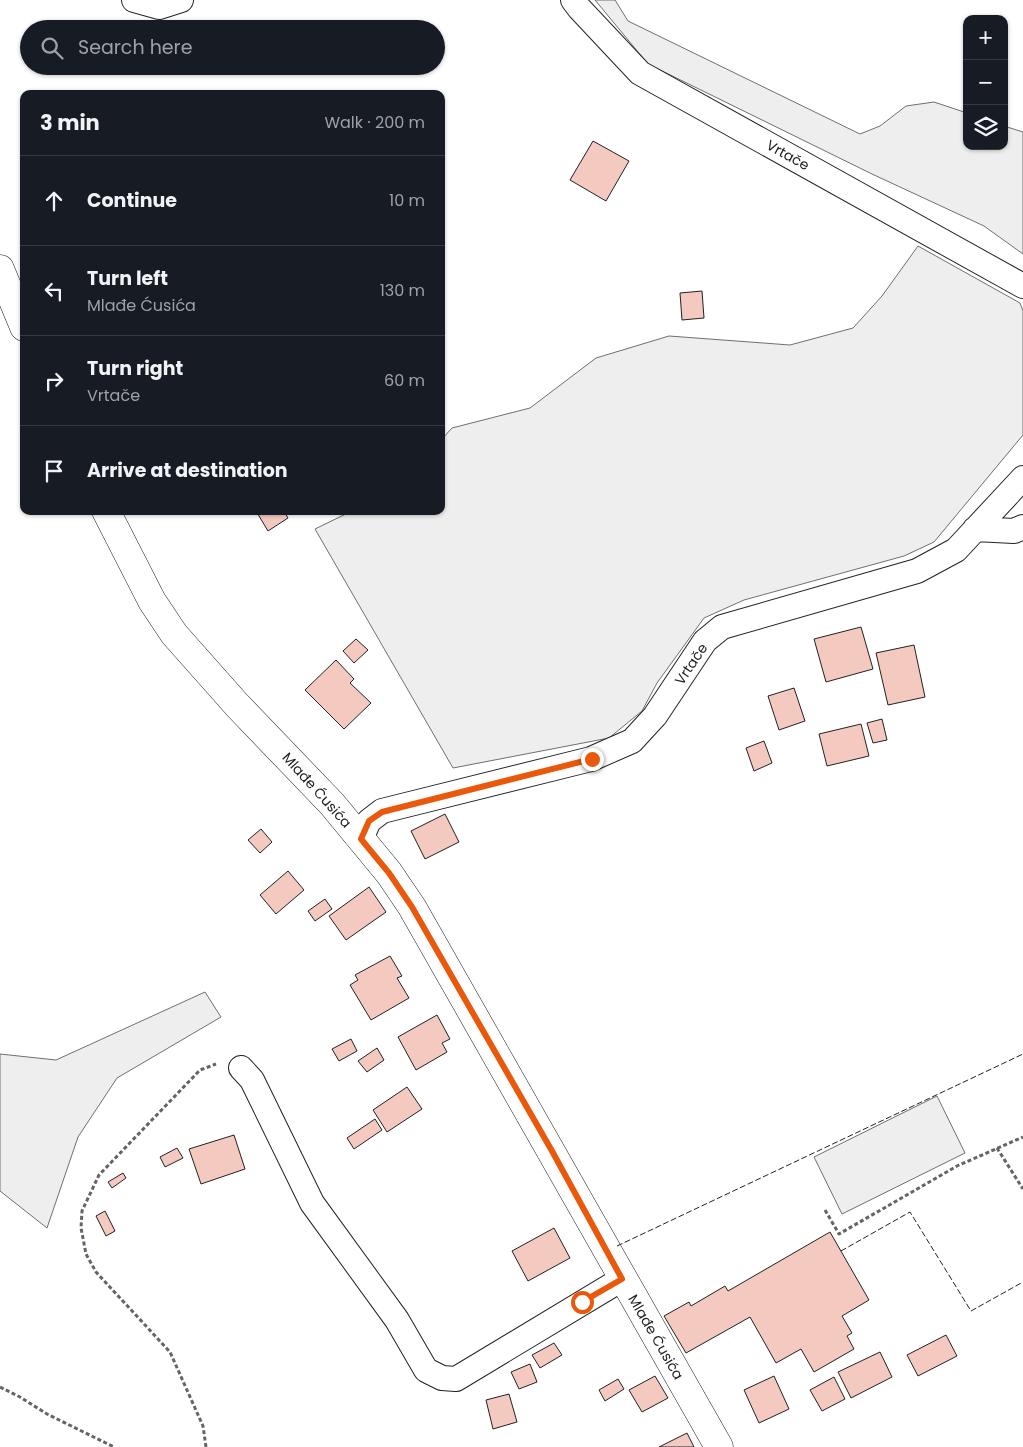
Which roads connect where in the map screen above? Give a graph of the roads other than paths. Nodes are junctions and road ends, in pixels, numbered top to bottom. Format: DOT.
graph roads {
  1 [pos="134,0"];
  2 [pos="181,0"];
  3 [pos="573,0"];
  4 [pos="0,268"];
  5 [pos="1023,286"];
  6 [pos="20,318"];
  7 [pos="1023,478"];
  8 [pos="108,515"];
  9 [pos="1023,527"];
  10 [pos="975,529"];
  11 [pos="361,839"];
  12 [pos="241,1068"];
  13 [pos="622,1279"];
  14 [pos="718,1447"];
  1 -- 2 [label="street"];
  3 -- 5 [label="street, Vrtače"];
  4 -- 6 [label="street"];
  7 -- 10 [label="street, Vrtače"];
  8 -- 11 [label="street, Mlađe Ćusića"];
  9 -- 10 [label="street"];
  10 -- 11 [label="street, Vrtače"];
  11 -- 13 [label="street, Mlađe Ćusića"];
  12 -- 13 [label="street"];
  13 -- 14 [label="street, Mlađe Ćusića"];
}
